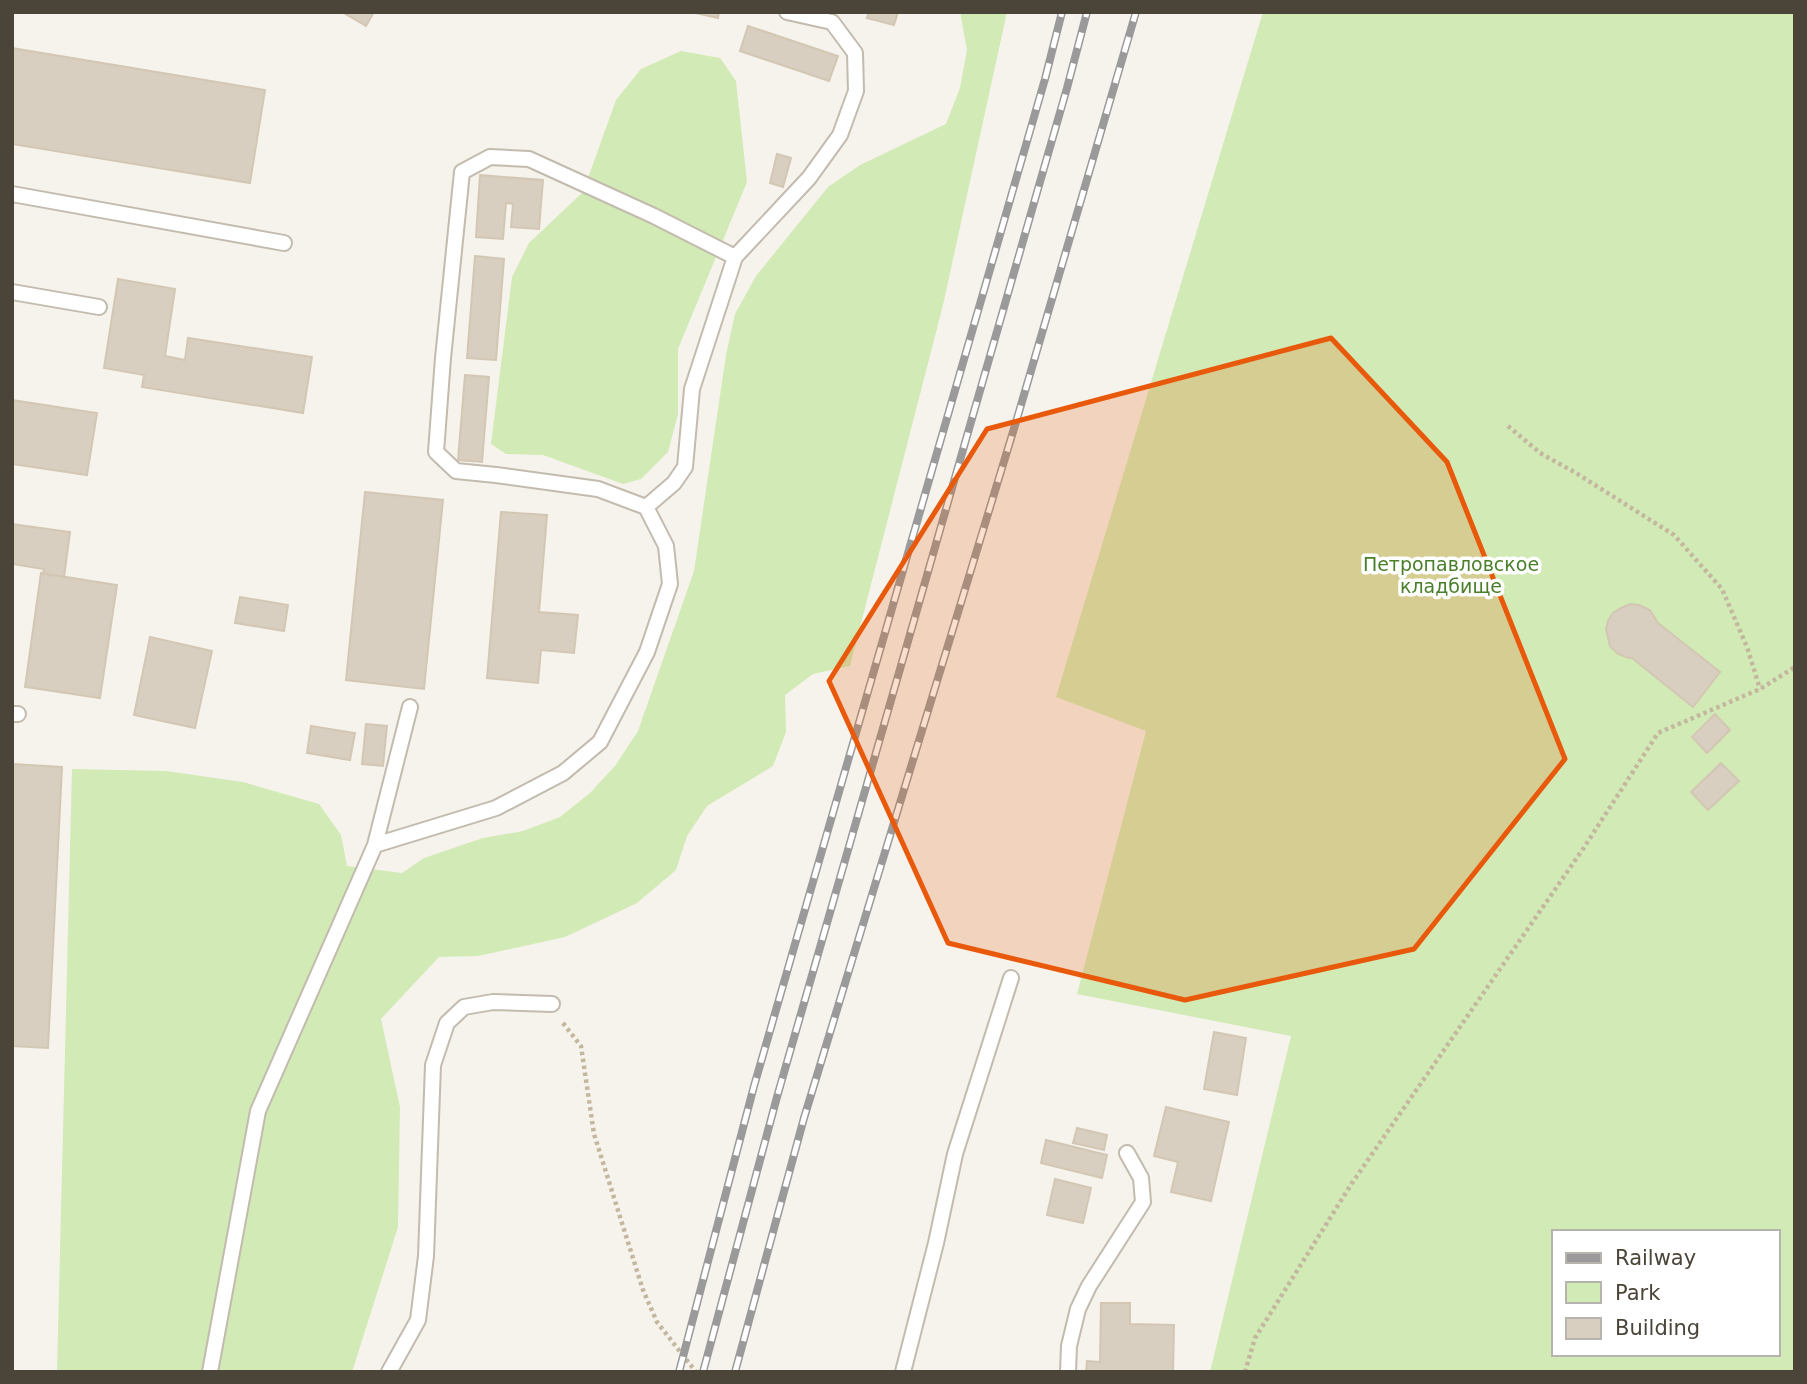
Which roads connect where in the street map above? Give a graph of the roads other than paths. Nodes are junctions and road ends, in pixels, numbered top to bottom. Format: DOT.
graph roads {
  1 [pos="787,12"];
  2 [pos="833,17"];
  3 [pos="12,194"];
  4 [pos="284,243"];
  5 [pos="735,257"];
  6 [pos="12,292"];
  7 [pos="99,307"];
  8 [pos="646,507"];
  9 [pos="410,707"];
  10 [pos="375,845"];
  11 [pos="1011,978"];
  12 [pos="552,1004"];
  13 [pos="1127,1153"];
  14 [pos="210,1372"];
  15 [pos="389,1372"];
  16 [pos="903,1372"];
  17 [pos="1068,1372"];
  1 -- 2 [label="lane"];
  2 -- 5 [label="lane"];
  3 -- 4 [label="lane"];
  5 -- 8 [label="lane"];
  5 -- 8 [label="lane"];
  6 -- 7 [label="lane"];
  8 -- 10 [label="lane"];
  9 -- 10 [label="lane"];
  10 -- 14 [label="lane"];
  11 -- 16 [label="lane"];
  12 -- 15 [label="lane"];
  13 -- 17 [label="lane"];
}
